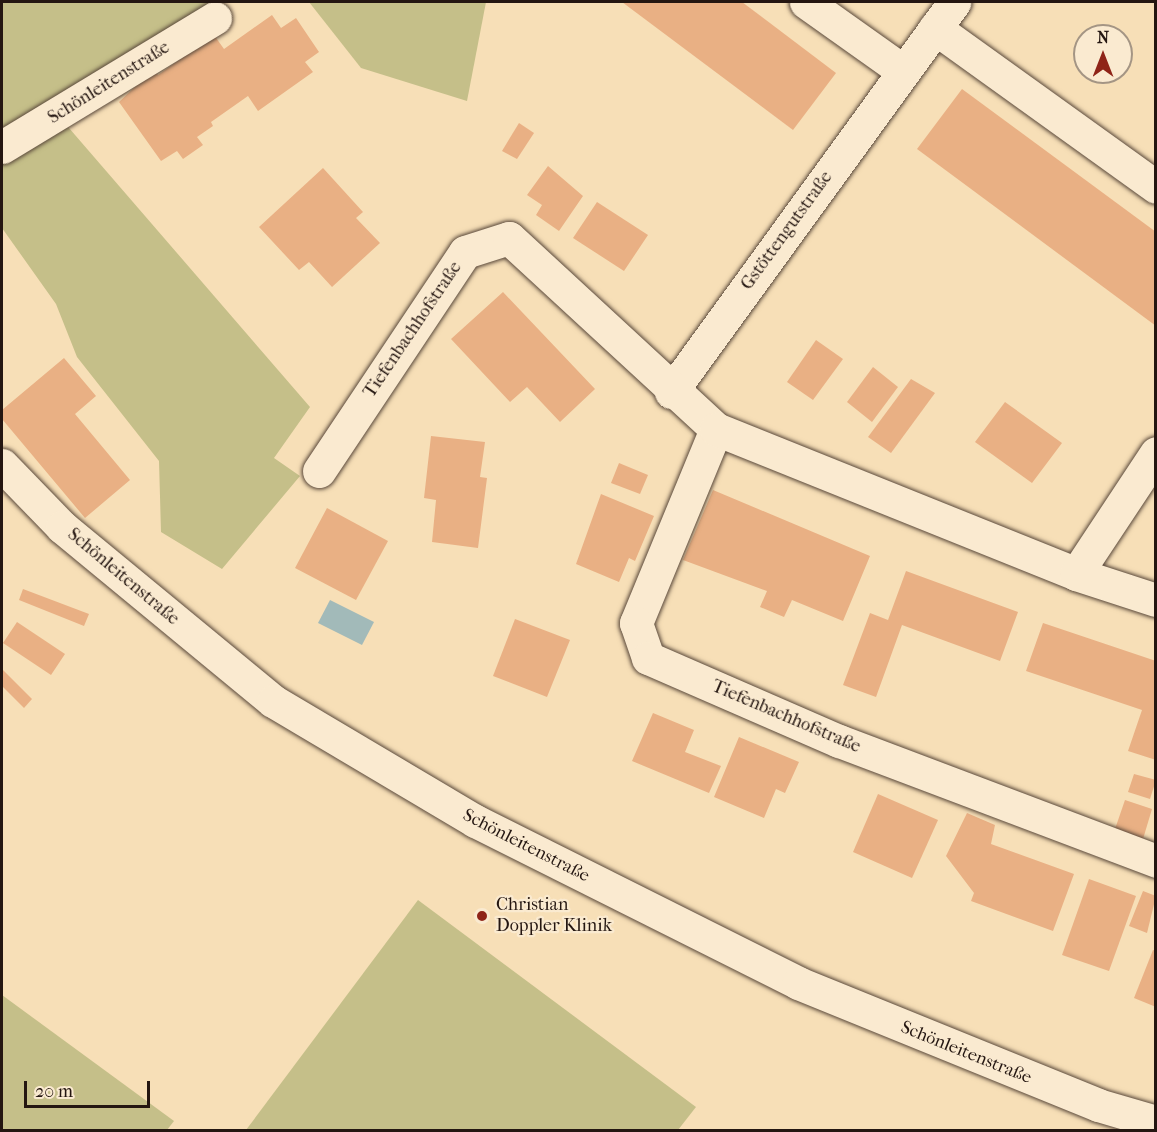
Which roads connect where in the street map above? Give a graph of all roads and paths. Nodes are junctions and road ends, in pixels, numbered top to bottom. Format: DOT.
graph roads {
  1 [pos="806,2"];
  2 [pos="954,2"];
  3 [pos="215,18"];
  4 [pos="935,28"];
  5 [pos="903,71"];
  6 [pos="2,147"];
  7 [pos="1155,187"];
  8 [pos="671,392"];
  9 [pos="716,429"];
  10 [pos="1155,453"];
  11 [pos="2,465"];
  12 [pos="319,471"];
  13 [pos="1076,574"];
  14 [pos="1155,600"];
  15 [pos="1155,861"];
  16 [pos="1155,1122"];
  1 -- 5 [label="street"];
  2 -- 4 [label="street, Gstöttengutstraße"];
  3 -- 6 [label="street, Schönleitenstraße"];
  4 -- 5 [label="street, Gstöttengutstraße"];
  4 -- 7 [label="street"];
  5 -- 8 [label="street, Gstöttengutstraße"];
  8 -- 9 [label="street, Tiefenbachhofstraße"];
  8 -- 12 [label="street, Tiefenbachhofstraße"];
  9 -- 13 [label="street, Tiefenbachhofstraße"];
  9 -- 15 [label="street, Tiefenbachhofstraße"];
  10 -- 13 [label="street"];
  11 -- 16 [label="street, Schönleitenstraße"];
  13 -- 14 [label="street, Tiefenbachhofstraße"];
}
